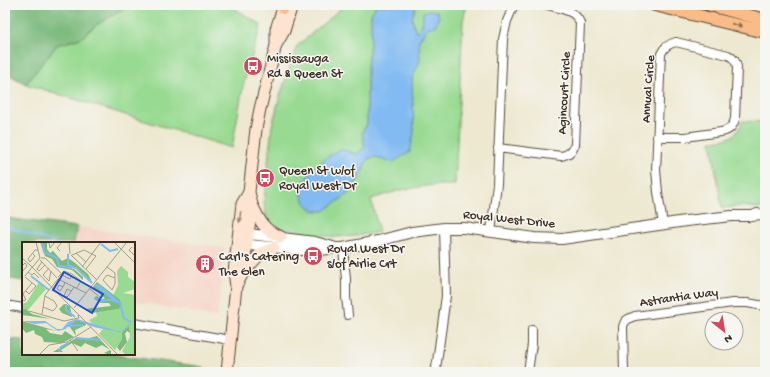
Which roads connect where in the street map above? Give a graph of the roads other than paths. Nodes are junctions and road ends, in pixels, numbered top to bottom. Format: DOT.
graph roads {
  1 [pos="514,5"];
  2 [pos="547,5"];
  3 [pos="655,5"];
  4 [pos="710,5"];
  5 [pos="285,6"];
  6 [pos="765,20"];
  7 [pos="765,32"];
  8 [pos="658,137"];
  9 [pos="498,148"];
  10 [pos="249,192"];
  11 [pos="252,205"];
  12 [pos="765,215"];
  13 [pos="753,216"];
  14 [pos="765,220"];
  15 [pos="663,225"];
  16 [pos="444,228"];
  17 [pos="491,232"];
  18 [pos="281,237"];
  19 [pos="243,239"];
  20 [pos="274,248"];
  21 [pos="339,248"];
  22 [pos="243,273"];
  23 [pos="236,286"];
  24 [pos="5,305"];
  25 [pos="765,306"];
  26 [pos="22,308"];
  27 [pos="348,315"];
  28 [pos="135,323"];
  29 [pos="532,330"];
  30 [pos="230,340"];
  31 [pos="227,372"];
  32 [pos="438,372"];
  33 [pos="528,372"];
  34 [pos="624,372"];
  1 -- 9 [label="street"];
  2 -- 9 [label="street, Agincourt Circle"];
  3 -- 7 [label="main road, one-way"];
  4 -- 6 [label="main road"];
  5 -- 10 [label="main road"];
  8 -- 8 [label="street, Annual Circle"];
  8 -- 15 [label="street, Annual Circle"];
  9 -- 17 [label="street"];
  10 -- 11 [label="main road"];
  10 -- 19 [label="main road, one-way"];
  11 -- 18 [label="main road"];
  11 -- 19 [label="main road"];
  12 -- 13 [label="street, Royal West Drive"];
  13 -- 14 [label="street, Royal West Drive"];
  13 -- 15 [label="street, Royal West Drive"];
  15 -- 17 [label="street, Royal West Drive"];
  16 -- 17 [label="street, Royal West Drive"];
  16 -- 21 [label="street, Royal West Drive"];
  16 -- 32 [label="street"];
  18 -- 19 [label="street, Royal West Drive"];
  18 -- 21 [label="street, Royal West Drive"];
  19 -- 20 [label="street, Royal West Drive"];
  19 -- 22 [label="main road"];
  19 -- 23 [label="main road"];
  20 -- 21 [label="street, Royal West Drive"];
  20 -- 22 [label="main road"];
  21 -- 27 [label="street"];
  22 -- 23 [label="main road"];
  23 -- 30 [label="main road"];
  24 -- 26 [label="street"];
  25 -- 34 [label="street, Astrantia Way"];
  28 -- 30 [label="street"];
  29 -- 33 [label="street"];
  30 -- 31 [label="main road"];
}
